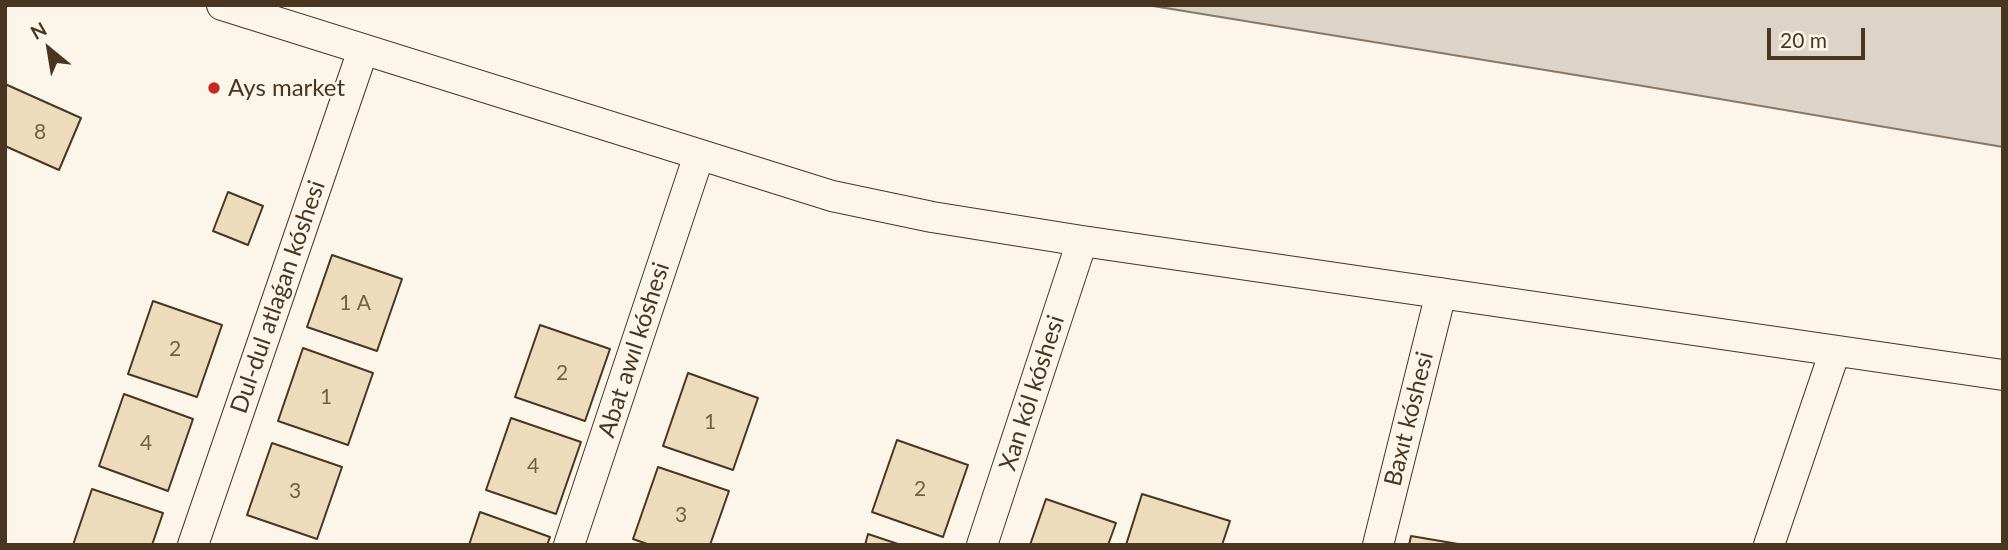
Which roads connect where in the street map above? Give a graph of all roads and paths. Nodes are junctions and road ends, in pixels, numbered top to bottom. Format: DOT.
graph roads {
  1 [pos="222,5"];
  2 [pos="363,50"];
  3 [pos="699,155"];
  4 [pos="1082,242"];
  5 [pos="1441,293"];
  6 [pos="1835,351"];
  7 [pos="2003,375"];
  8 [pos="193,545"];
  9 [pos="569,545"];
  10 [pos="982,545"];
  11 [pos="1378,545"];
  12 [pos="1769,545"];
  1 -- 2 [label="street"];
  2 -- 3 [label="street"];
  2 -- 8 [label="street, Dul-dul atlaǵan kóshesi"];
  3 -- 4 [label="street"];
  3 -- 9 [label="street, Abat awıl kóshesi"];
  4 -- 5 [label="street"];
  4 -- 10 [label="street, Xan kól kóshesi"];
  5 -- 6 [label="street"];
  5 -- 11 [label="street, Baxıt kóshesi"];
  6 -- 7 [label="street"];
  6 -- 12 [label="street"];
}
